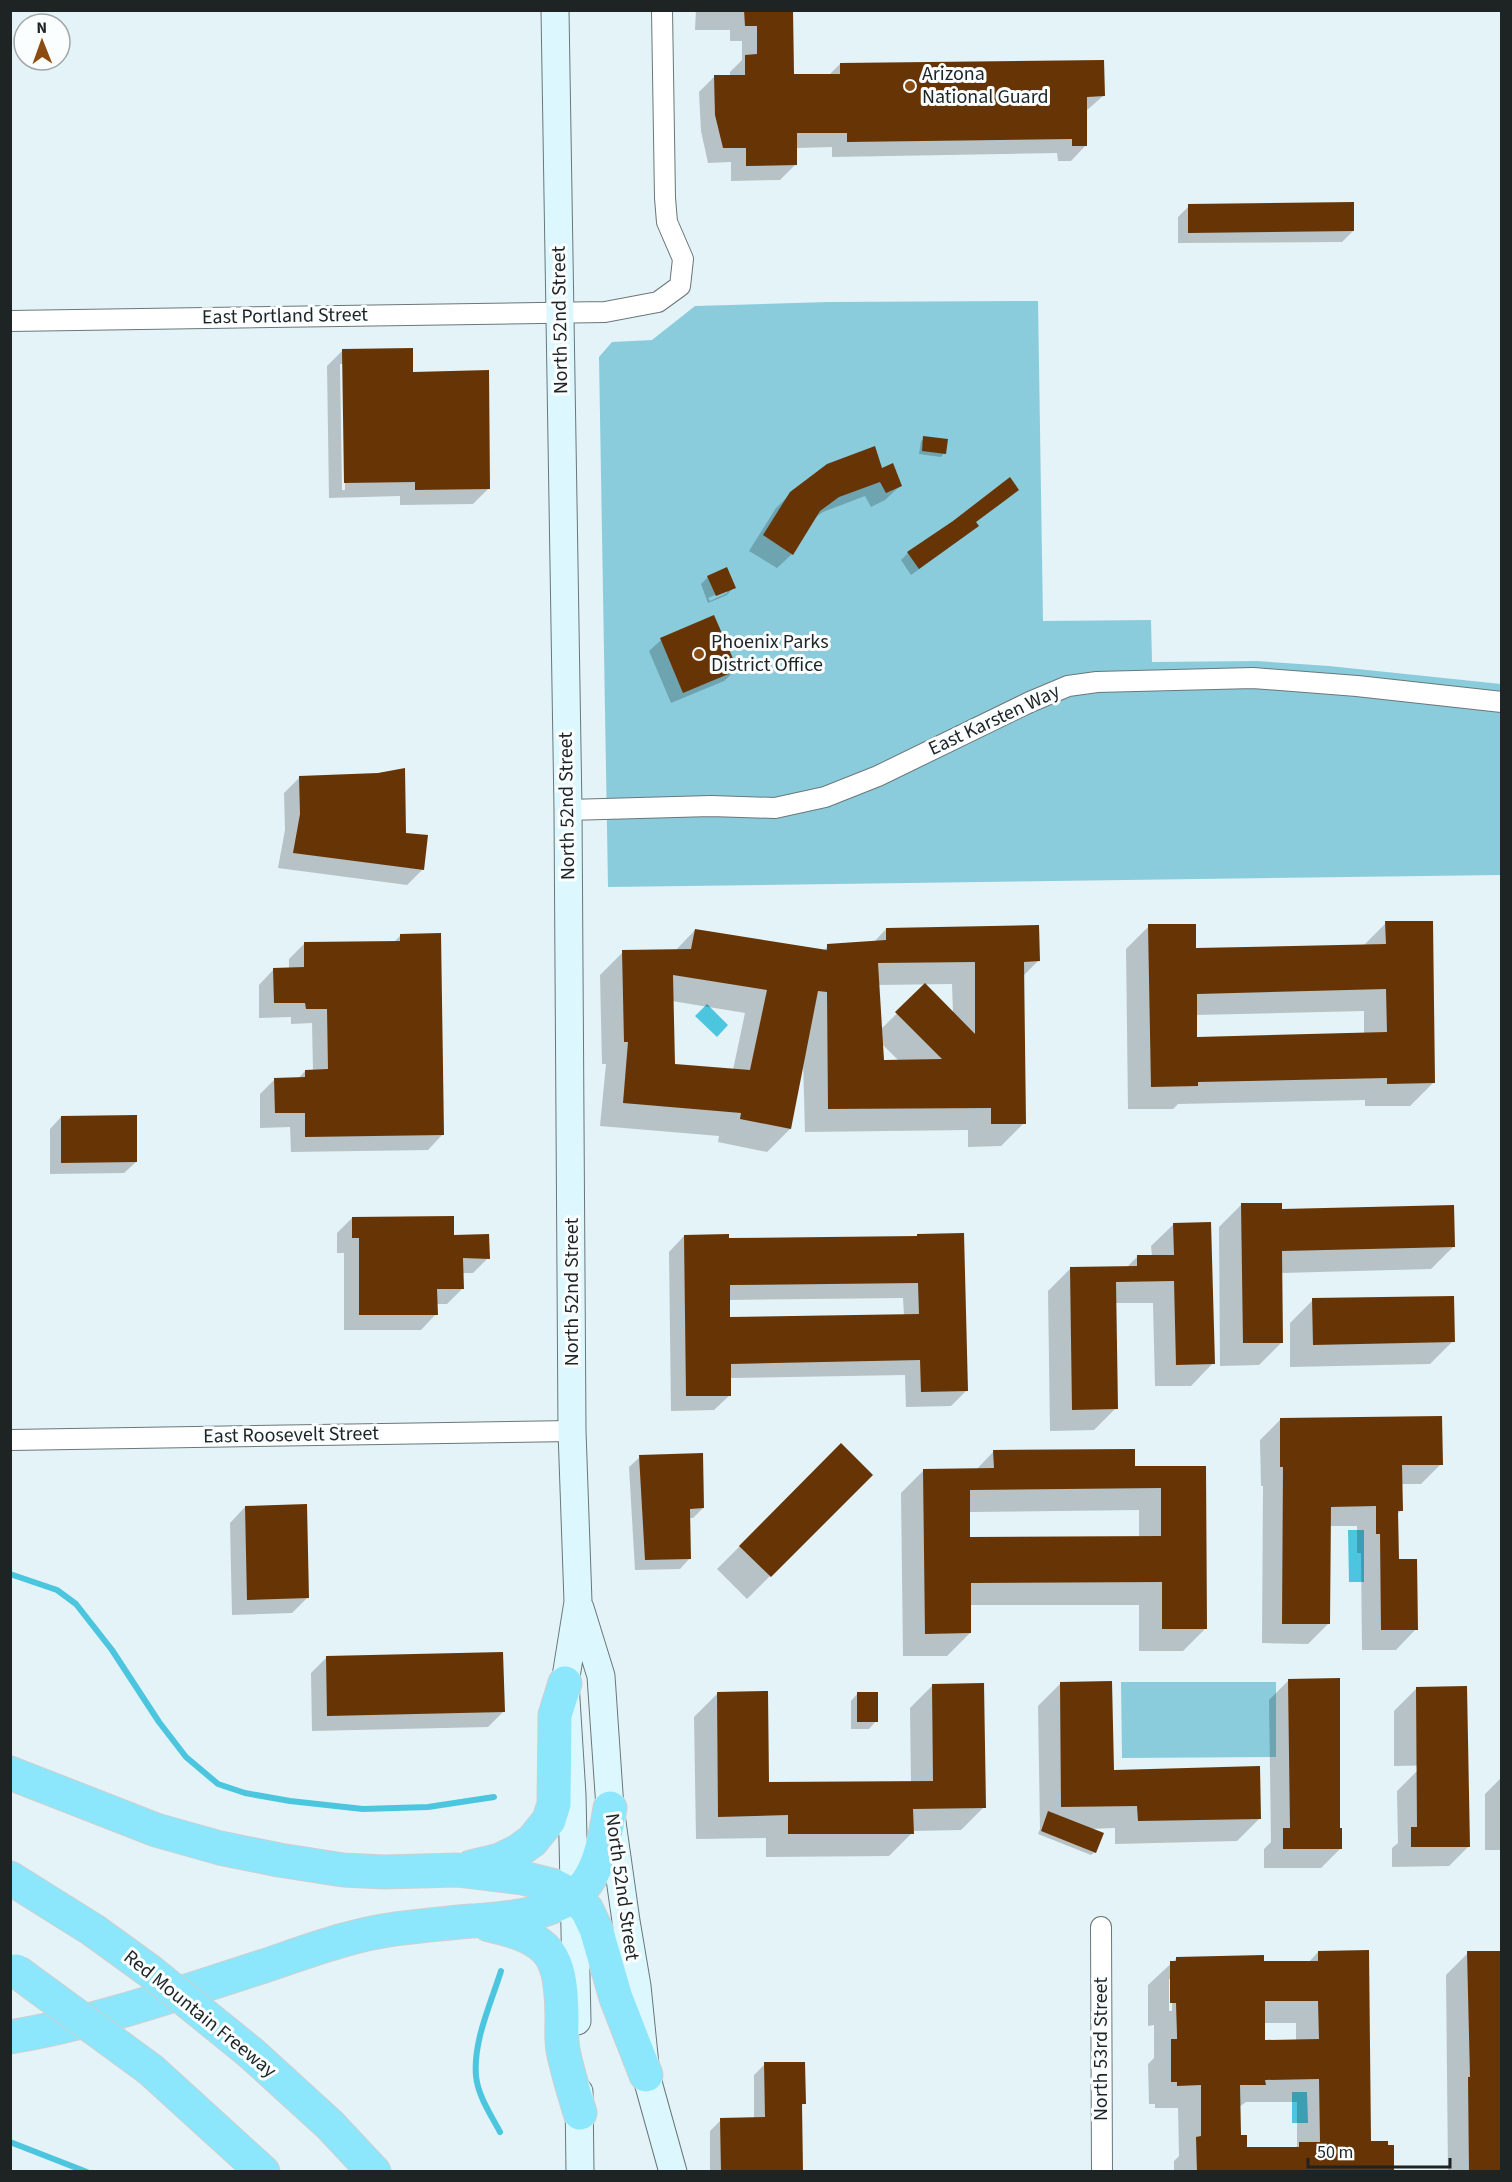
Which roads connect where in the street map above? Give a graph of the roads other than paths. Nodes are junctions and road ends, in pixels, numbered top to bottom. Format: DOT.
graph roads {
  1 [pos="555,10"];
  2 [pos="662,10"];
  3 [pos="560,312"];
  4 [pos="10,321"];
  5 [pos="1502,702"];
  6 [pos="568,810"];
  7 [pos="573,1431"];
  8 [pos="10,1440"];
  9 [pos="578,1602"];
  10 [pos="565,1683"];
  11 [pos="10,1773"];
  12 [pos="610,1808"];
  13 [pos="457,1870"];
  14 [pos="10,1878"];
  15 [pos="574,1896"];
  16 [pos="470,1921"];
  17 [pos="1101,1927"];
  18 [pos="13,1969"];
  19 [pos="10,2037"];
  20 [pos="646,2075"];
  21 [pos="580,2113"];
  22 [pos="263,2172"];
  23 [pos="374,2172"];
  24 [pos="580,2172"];
  25 [pos="673,2172"];
  26 [pos="1101,2172"];
  1 -- 3 [label="main road, North 52nd Street"];
  2 -- 3 [label="street, East Portland Street"];
  3 -- 4 [label="street, East Portland Street"];
  3 -- 6 [label="main road, North 52nd Street"];
  5 -- 6 [label="street, East Karsten Way"];
  6 -- 7 [label="main road, North 52nd Street"];
  7 -- 8 [label="street, East Roosevelt Street"];
  7 -- 9 [label="main road, North 52nd Street"];
  9 -- 10 [label="main road, North 52nd Street"];
  9 -- 12 [label="main road, North 52nd Street"];
  10 -- 13 [label="highway"];
  10 -- 15 [label="main road, North 52nd Street"];
  11 -- 13 [label="highway"];
  12 -- 15 [label="highway"];
  12 -- 20 [label="main road, North 52nd Street"];
  13 -- 15 [label="highway"];
  14 -- 23 [label="highway, Red Mountain Freeway, bridge"];
  15 -- 16 [label="highway"];
  15 -- 20 [label="highway"];
  15 -- 21 [label="main road, North 52nd Street"];
  16 -- 19 [label="highway"];
  16 -- 21 [label="highway"];
  17 -- 26 [label="street, North 53rd Street"];
  18 -- 22 [label="highway, bridge"];
  20 -- 25 [label="main road, North 52nd Street"];
  21 -- 24 [label="main road, North 52nd Street"];
}
